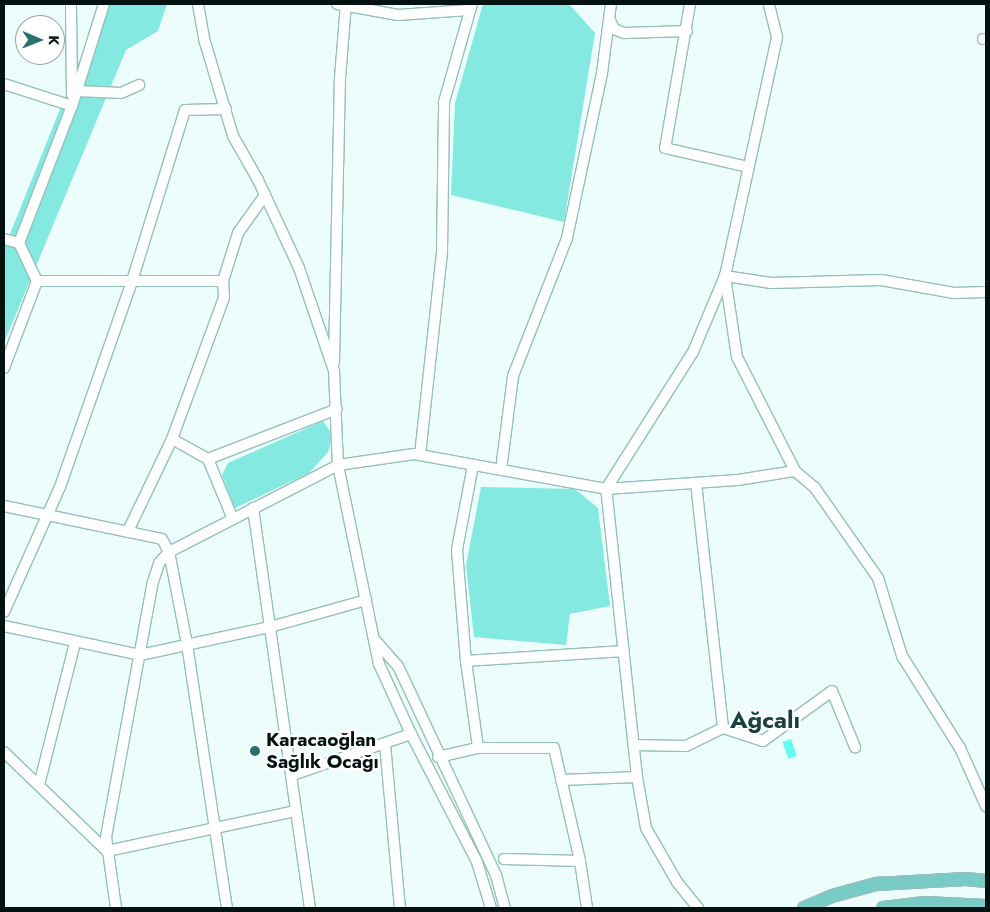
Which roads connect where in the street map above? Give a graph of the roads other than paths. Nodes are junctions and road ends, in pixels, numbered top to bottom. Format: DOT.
graph roads {
  1 [pos="71,4"];
  2 [pos="104,4"];
  3 [pos="198,4"];
  4 [pos="611,4"];
  5 [pos="690,4"];
  6 [pos="769,4"];
  7 [pos="343,5"];
  8 [pos="470,7"];
  9 [pos="610,19"];
  10 [pos="687,31"];
  11 [pos="4,84"];
  12 [pos="139,85"];
  13 [pos="77,91"];
  14 [pos="72,106"];
  15 [pos="226,108"];
  16 [pos="748,167"];
  17 [pos="265,195"];
  18 [pos="4,239"];
  19 [pos="19,243"];
  20 [pos="725,276"];
  21 [pos="223,280"];
  22 [pos="37,281"];
  23 [pos="132,281"];
  24 [pos="986,292"];
  25 [pos="4,368"];
  26 [pos="334,371"];
  27 [pos="337,409"];
  28 [pos="172,439"];
  29 [pos="420,455"];
  30 [pos="208,459"];
  31 [pos="338,465"];
  32 [pos="473,465"];
  33 [pos="501,470"];
  34 [pos="795,471"];
  35 [pos="696,483"];
  36 [pos="606,489"];
  37 [pos="4,506"];
  38 [pos="253,508"];
  39 [pos="47,515"];
  40 [pos="232,517"];
  41 [pos="128,531"];
  42 [pos="169,552"];
  43 [pos="366,600"];
  44 [pos="4,612"];
  45 [pos="4,626"];
  46 [pos="270,627"];
  47 [pos="376,640"];
  48 [pos="75,643"];
  49 [pos="187,644"];
  50 [pos="624,651"];
  51 [pos="140,654"];
  52 [pos="466,661"];
  53 [pos="723,728"];
  54 [pos="411,734"];
  55 [pos="385,744"];
  56 [pos="634,745"];
  57 [pos="855,747"];
  58 [pos="478,748"];
  59 [pos="4,752"];
  60 [pos="438,757"];
  61 [pos="293,775"];
  62 [pos="637,777"];
  63 [pos="562,780"];
  64 [pos="39,785"];
  65 [pos="986,806"];
  66 [pos="296,811"];
  67 [pos="215,829"];
  68 [pos="107,851"];
  69 [pos="504,859"];
  70 [pos="580,861"];
  71 [pos="986,881"];
  72 [pos="986,906"];
  73 [pos="116,908"];
  74 [pos="227,908"];
  75 [pos="310,908"];
  76 [pos="400,908"];
  77 [pos="491,908"];
  78 [pos="505,908"];
  79 [pos="587,908"];
  80 [pos="698,908"];
  81 [pos="804,908"];
  82 [pos="883,908"];
  1 -- 14 [label="street"];
  2 -- 13 [label="street"];
  3 -- 15 [label="street"];
  4 -- 9 [label="street"];
  5 -- 10 [label="street"];
  6 -- 16 [label="street"];
  7 -- 8 [label="street"];
  7 -- 26 [label="street"];
  8 -- 29 [label="street"];
  9 -- 10 [label="street"];
  9 -- 33 [label="street"];
  10 -- 16 [label="street"];
  11 -- 14 [label="street"];
  12 -- 13 [label="street"];
  13 -- 14 [label="street"];
  14 -- 19 [label="street"];
  15 -- 17 [label="street"];
  15 -- 23 [label="street"];
  16 -- 20 [label="street"];
  17 -- 21 [label="street"];
  17 -- 26 [label="street"];
  18 -- 19 [label="street"];
  19 -- 22 [label="street"];
  20 -- 24 [label="street"];
  20 -- 34 [label="street"];
  20 -- 36 [label="street"];
  21 -- 23 [label="street"];
  21 -- 28 [label="street"];
  22 -- 23 [label="street"];
  22 -- 25 [label="street"];
  23 -- 39 [label="street"];
  26 -- 27 [label="street"];
  27 -- 30 [label="street"];
  27 -- 31 [label="street"];
  28 -- 30 [label="street"];
  28 -- 41 [label="street"];
  29 -- 31 [label="street"];
  29 -- 32 [label="street"];
  30 -- 40 [label="street"];
  31 -- 38 [label="street"];
  31 -- 43 [label="street"];
  32 -- 33 [label="street"];
  32 -- 52 [label="street"];
  33 -- 36 [label="street"];
  34 -- 35 [label="street"];
  34 -- 65 [label="street"];
  35 -- 36 [label="street"];
  35 -- 53 [label="street"];
  36 -- 50 [label="street"];
  37 -- 39 [label="street"];
  38 -- 40 [label="street"];
  38 -- 46 [label="street"];
  39 -- 41 [label="street"];
  39 -- 44 [label="street"];
  40 -- 42 [label="street"];
  41 -- 42 [label="street"];
  42 -- 49 [label="street"];
  42 -- 51 [label="street"];
  43 -- 46 [label="street"];
  43 -- 47 [label="street"];
  45 -- 48 [label="street"];
  46 -- 49 [label="street"];
  46 -- 61 [label="street"];
  47 -- 54 [label="street"];
  47 -- 60 [label="street"];
  48 -- 51 [label="street"];
  48 -- 64 [label="street"];
  49 -- 51 [label="street"];
  49 -- 67 [label="street"];
  50 -- 52 [label="street"];
  50 -- 56 [label="street"];
  51 -- 68 [label="street"];
  52 -- 58 [label="street"];
  53 -- 56 [label="street"];
  53 -- 57 [label="street"];
  54 -- 55 [label="street"];
  54 -- 77 [label="street"];
  55 -- 61 [label="street"];
  55 -- 76 [label="street"];
  56 -- 62 [label="street"];
  58 -- 60 [label="street"];
  58 -- 63 [label="street"];
  59 -- 64 [label="street"];
  60 -- 78 [label="street"];
  61 -- 66 [label="street"];
  62 -- 63 [label="street"];
  62 -- 80 [label="street"];
  63 -- 70 [label="street"];
  64 -- 68 [label="street"];
  66 -- 67 [label="street"];
  66 -- 75 [label="street"];
  67 -- 68 [label="street"];
  67 -- 74 [label="street"];
  68 -- 73 [label="street"];
  69 -- 70 [label="street"];
  70 -- 79 [label="street"];
  71 -- 81 [label="main road"];
  72 -- 82 [label="main road"];
}
